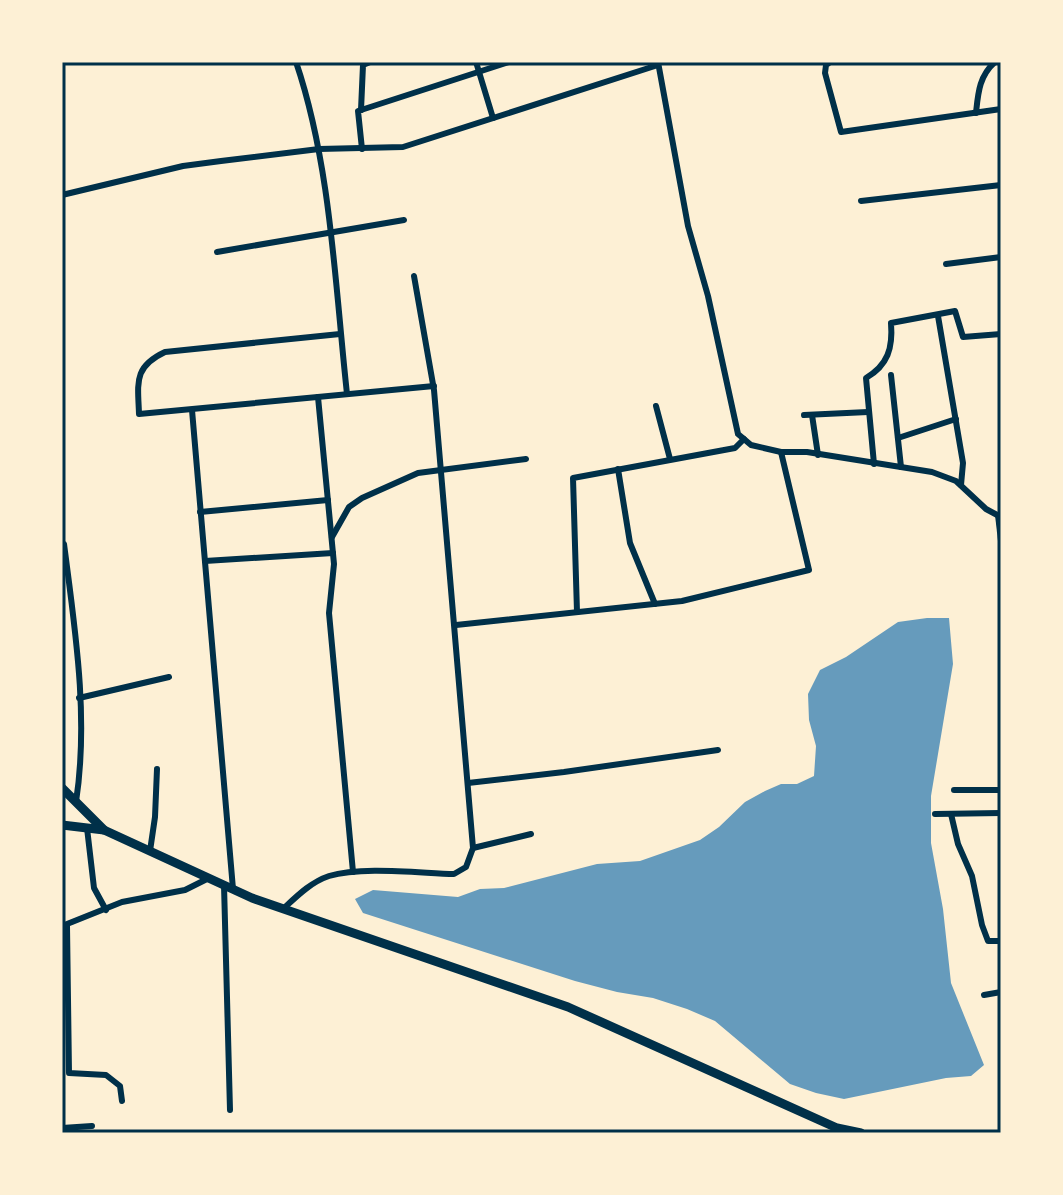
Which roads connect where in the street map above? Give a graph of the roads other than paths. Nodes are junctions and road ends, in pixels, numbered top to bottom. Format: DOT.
graph roads {
  1 [pos="296,62"];
  2 [pos="370,62"];
  3 [pos="476,62"];
  4 [pos="509,62"];
  5 [pos="830,62"];
  6 [pos="995,62"];
  7 [pos="658,64"];
  8 [pos="479,72"];
  9 [pos="1001,109"];
  10 [pos="361,110"];
  11 [pos="976,113"];
  12 [pos="493,118"];
  13 [pos="319,149"];
  14 [pos="362,149"];
  15 [pos="1001,185"];
  16 [pos="62,195"];
  17 [pos="861,201"];
  18 [pos="404,220"];
  19 [pos="329,232"];
  20 [pos="217,252"];
  21 [pos="1001,257"];
  22 [pos="946,264"];
  23 [pos="414,276"];
  24 [pos="938,316"];
  25 [pos="340,334"];
  26 [pos="1001,334"];
  27 [pos="891,375"];
  28 [pos="434,386"];
  29 [pos="347,394"];
  30 [pos="318,397"];
  31 [pos="656,406"];
  32 [pos="192,410"];
  33 [pos="868,412"];
  34 [pos="956,419"];
  35 [pos="898,438"];
  36 [pos="744,439"];
  37 [pos="781,452"];
  38 [pos="818,455"];
  39 [pos="526,459"];
  40 [pos="670,459"];
  41 [pos="874,464"];
  42 [pos="901,467"];
  43 [pos="441,469"];
  44 [pos="618,469"];
  45 [pos="961,485"];
  46 [pos="328,500"];
  47 [pos="200,512"];
  48 [pos="999,516"];
  49 [pos="331,538"];
  50 [pos="1001,541"];
  51 [pos="64,544"];
  52 [pos="333,553"];
  53 [pos="205,561"];
  54 [pos="655,604"];
  55 [pos="577,612"];
  56 [pos="456,625"];
  57 [pos="169,677"];
  58 [pos="79,698"];
  59 [pos="718,750"];
  60 [pos="157,769"];
  61 [pos="468,783"];
  62 [pos="62,788"];
  63 [pos="954,790"];
  64 [pos="1001,791"];
  65 [pos="76,802"];
  66 [pos="1001,813"];
  67 [pos="935,814"];
  68 [pos="951,814"];
  69 [pos="62,825"];
  70 [pos="87,828"];
  71 [pos="1001,829"];
  72 [pos="104,830"];
  73 [pos="531,834"];
  74 [pos="473,848"];
  75 [pos="150,851"];
  76 [pos="353,872"];
  77 [pos="209,878"];
  78 [pos="228,887"];
  79 [pos="283,909"];
  80 [pos="106,910"];
  81 [pos="64,926"];
  82 [pos="1001,941"];
  83 [pos="1001,992"];
  84 [pos="984,995"];
  85 [pos="122,1101"];
  86 [pos="230,1110"];
  87 [pos="92,1126"];
  88 [pos="62,1128"];
  89 [pos="843,1131"];
  90 [pos="861,1133"];
  1 -- 13 [label="street"];
  2 -- 10 [label="street"];
  3 -- 8 [label="street"];
  4 -- 8 [label="street"];
  5 -- 11 [label="street"];
  6 -- 11 [label="street"];
  7 -- 12 [label="street"];
  7 -- 36 [label="street"];
  8 -- 10 [label="street"];
  8 -- 12 [label="street"];
  9 -- 11 [label="street"];
  10 -- 14 [label="street"];
  12 -- 14 [label="street"];
  13 -- 14 [label="street"];
  13 -- 16 [label="street"];
  13 -- 19 [label="street"];
  15 -- 17 [label="street"];
  18 -- 19 [label="street"];
  19 -- 20 [label="street"];
  19 -- 25 [label="street"];
  21 -- 22 [label="street"];
  23 -- 28 [label="street"];
  24 -- 26 [label="street"];
  24 -- 33 [label="street"];
  24 -- 34 [label="street"];
  25 -- 29 [label="street"];
  25 -- 32 [label="street"];
  27 -- 35 [label="street"];
  28 -- 29 [label="street"];
  28 -- 43 [label="street"];
  29 -- 30 [label="street"];
  30 -- 32 [label="street"];
  30 -- 46 [label="street"];
  31 -- 40 [label="street"];
  32 -- 47 [label="street"];
  33 -- 38 [label="street"];
  33 -- 41 [label="street"];
  34 -- 35 [label="street"];
  34 -- 45 [label="street"];
  35 -- 42 [label="street"];
  36 -- 37 [label="street"];
  36 -- 40 [label="street"];
  37 -- 38 [label="street"];
  37 -- 54 [label="street"];
  38 -- 41 [label="street"];
  39 -- 43 [label="street"];
  40 -- 44 [label="street"];
  41 -- 42 [label="street"];
  42 -- 45 [label="street"];
  43 -- 49 [label="street"];
  43 -- 56 [label="street"];
  44 -- 54 [label="street"];
  44 -- 55 [label="street"];
  45 -- 48 [label="street"];
  46 -- 47 [label="street"];
  46 -- 49 [label="street"];
  47 -- 53 [label="street"];
  48 -- 50 [label="street"];
  49 -- 52 [label="street"];
  51 -- 58 [label="street"];
  52 -- 53 [label="street"];
  52 -- 76 [label="street"];
  53 -- 78 [label="street"];
  54 -- 55 [label="street"];
  55 -- 56 [label="street"];
  56 -- 61 [label="street"];
  57 -- 58 [label="street"];
  58 -- 65 [label="street"];
  59 -- 61 [label="street"];
  60 -- 75 [label="street"];
  61 -- 74 [label="street"];
  62 -- 65 [label="main road"];
  63 -- 64 [label="street"];
  64 -- 66 [label="street"];
  65 -- 72 [label="main road"];
  66 -- 68 [label="street"];
  66 -- 71 [label="street"];
  67 -- 68 [label="street"];
  68 -- 82 [label="street"];
  69 -- 70 [label="main road"];
  70 -- 72 [label="main road"];
  70 -- 80 [label="street"];
  72 -- 75 [label="main road"];
  73 -- 74 [label="street"];
  74 -- 76 [label="street"];
  75 -- 77 [label="main road"];
  76 -- 79 [label="street"];
  77 -- 78 [label="main road"];
  77 -- 80 [label="street"];
  78 -- 79 [label="main road"];
  78 -- 86 [label="street"];
  79 -- 89 [label="main road"];
  80 -- 81 [label="street"];
  81 -- 85 [label="street"];
  83 -- 84 [label="street"];
  87 -- 88 [label="street"];
  89 -- 90 [label="main road"];
}
